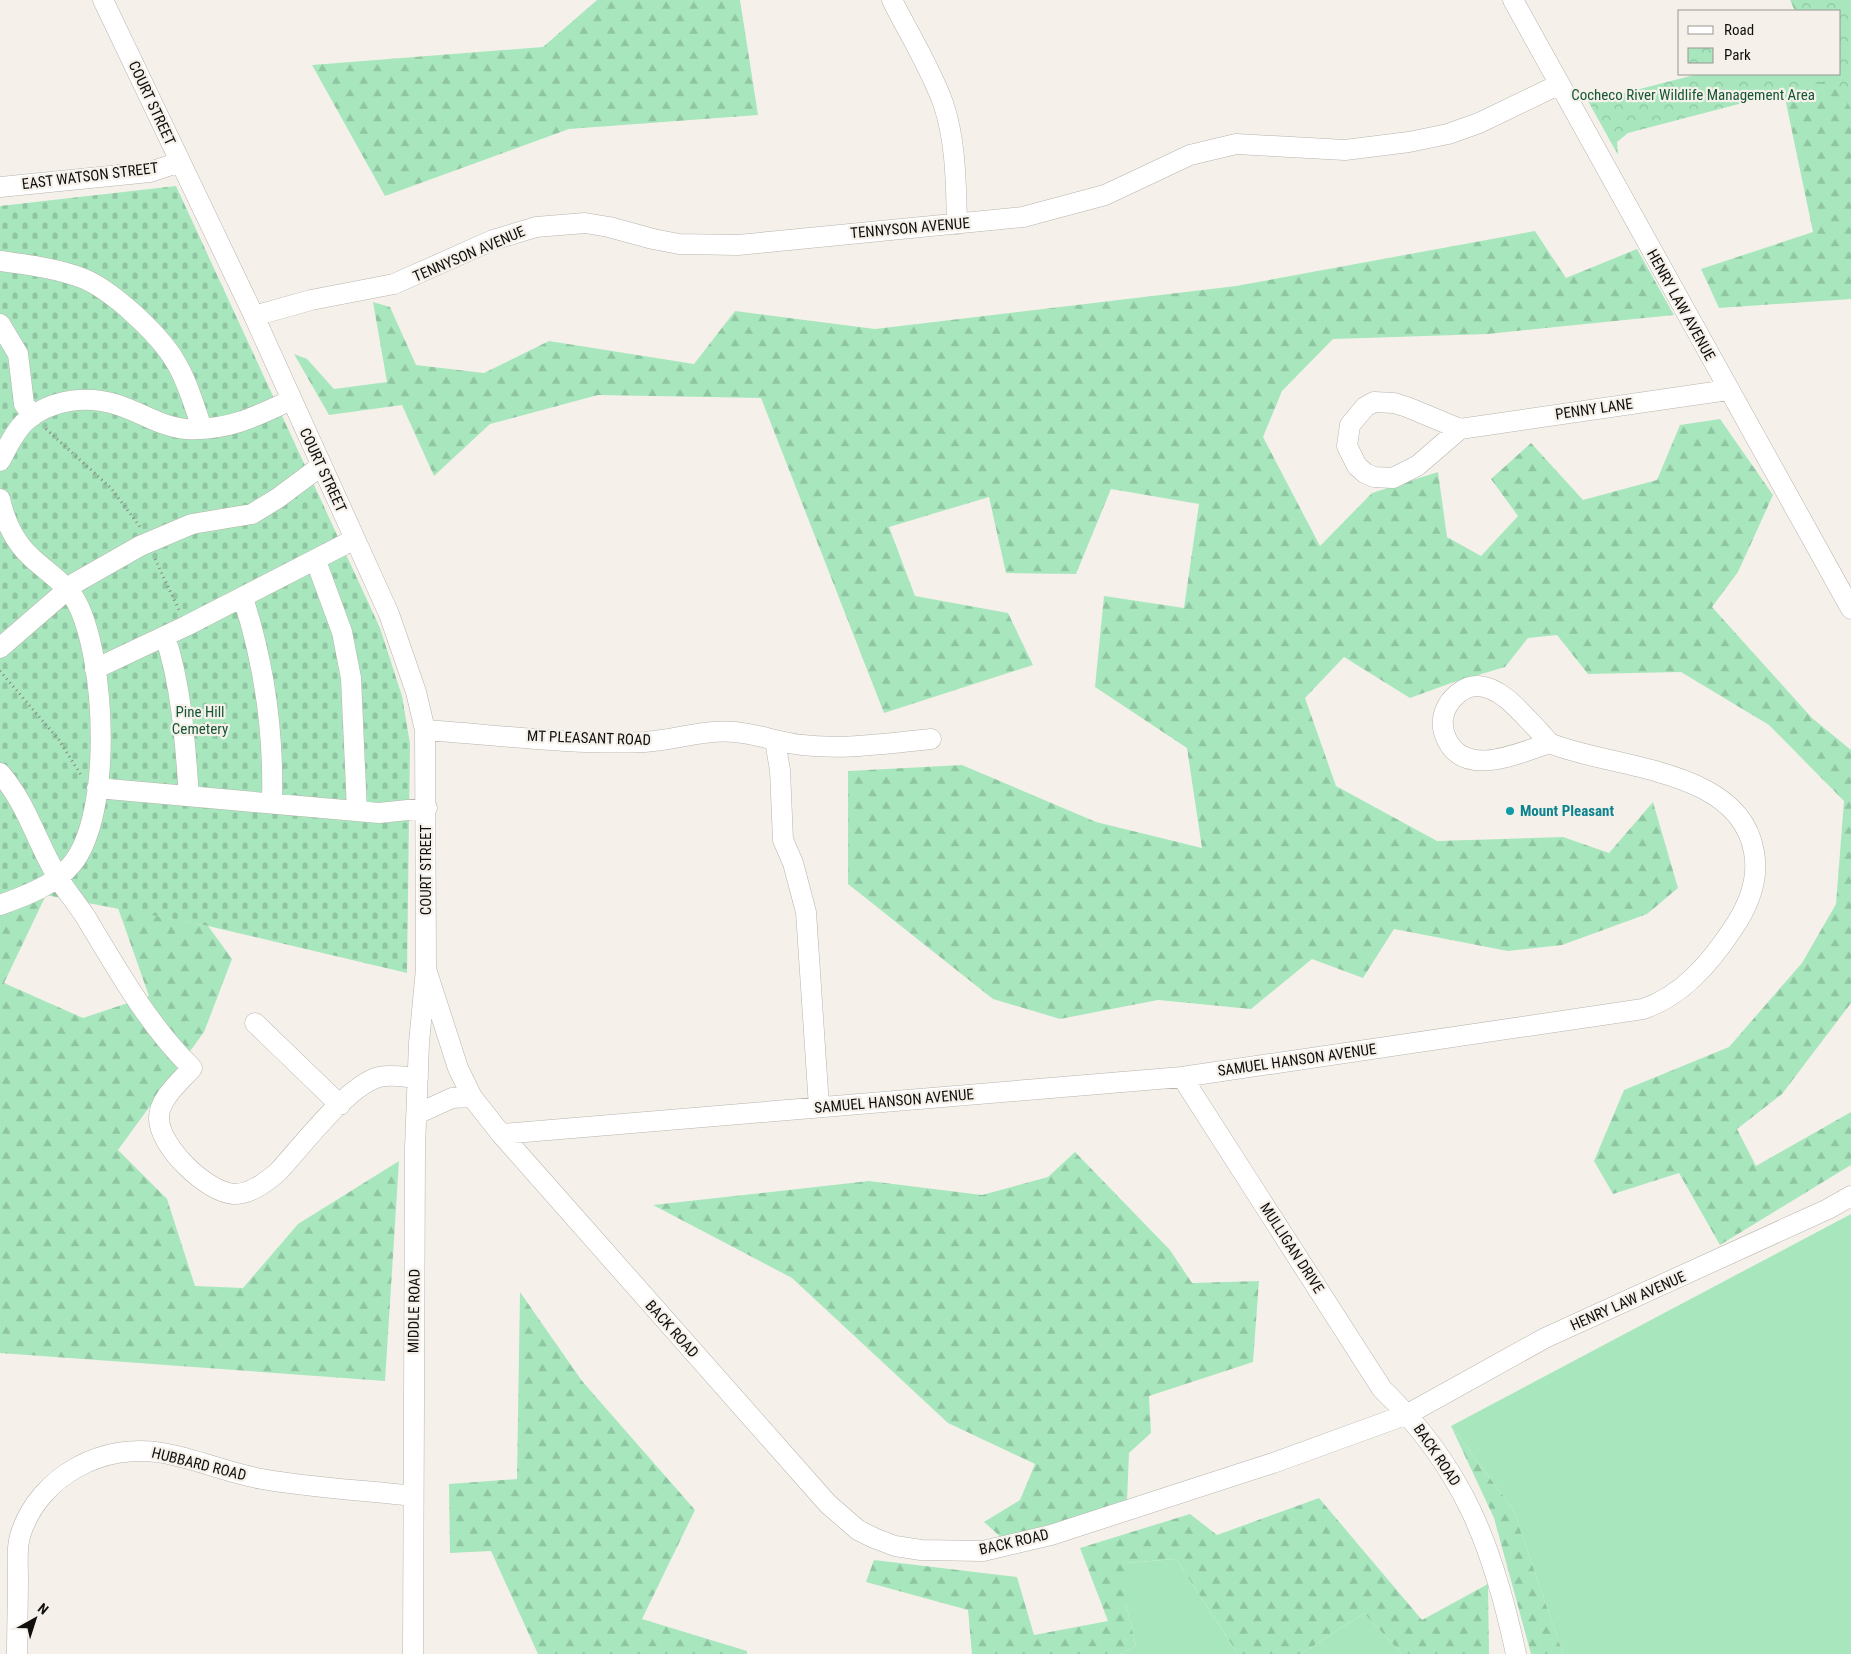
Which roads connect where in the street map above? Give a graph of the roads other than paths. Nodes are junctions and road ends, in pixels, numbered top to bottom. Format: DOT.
graph roads {
  1 [pos="103,0"];
  2 [pos="892,0"];
  3 [pos="1513,0"];
  4 [pos="1560,84"];
  5 [pos="180,162"];
  6 [pos="2,182"];
  7 [pos="957,224"];
  8 [pos="0,261"];
  9 [pos="254,316"];
  10 [pos="0,324"];
  11 [pos="1728,390"];
  12 [pos="291,400"];
  13 [pos="33,416"];
  14 [pos="202,428"];
  15 [pos="1460,429"];
  16 [pos="0,461"];
  17 [pos="321,466"];
  18 [pos="0,499"];
  19 [pos="355,539"];
  20 [pos="316,561"];
  21 [pos="67,590"];
  22 [pos="243,598"];
  23 [pos="1851,610"];
  24 [pos="165,636"];
  25 [pos="0,648"];
  26 [pos="94,669"];
  27 [pos="425,730"];
  28 [pos="931,739"];
  29 [pos="775,741"];
  30 [pos="1550,743"];
  31 [pos="0,773"];
  32 [pos="97,788"];
  33 [pos="189,796"];
  34 [pos="272,804"];
  35 [pos="426,808"];
  36 [pos="357,811"];
  37 [pos="58,877"];
  38 [pos="0,905"];
  39 [pos="426,969"];
  40 [pos="255,1023"];
  41 [pos="1182,1077"];
  42 [pos="418,1078"];
  43 [pos="472,1097"];
  44 [pos="340,1105"];
  45 [pos="819,1107"];
  46 [pos="417,1114"];
  47 [pos="501,1134"];
  48 [pos="1851,1196"];
  49 [pos="1408,1414"];
  50 [pos="413,1496"];
  51 [pos="17,1654"];
  52 [pos="413,1654"];
  53 [pos="1516,1654"];
  1 -- 5 [label="street, COURT STREET"];
  2 -- 7 [label="street"];
  3 -- 4 [label="street, HENRY LAW AVENUE"];
  4 -- 7 [label="street, TENNYSON AVENUE"];
  4 -- 11 [label="street, HENRY LAW AVENUE"];
  5 -- 6 [label="street, EAST WATSON STREET"];
  5 -- 9 [label="street, COURT STREET"];
  7 -- 9 [label="street, TENNYSON AVENUE"];
  8 -- 14 [label="street"];
  9 -- 12 [label="street, COURT STREET"];
  10 -- 13 [label="street"];
  11 -- 15 [label="street, PENNY LANE"];
  11 -- 23 [label="street, HENRY LAW AVENUE"];
  12 -- 14 [label="street"];
  12 -- 17 [label="street, COURT STREET"];
  13 -- 14 [label="street"];
  13 -- 16 [label="street"];
  15 -- 15 [label="street"];
  17 -- 19 [label="street, COURT STREET"];
  17 -- 21 [label="street"];
  18 -- 21 [label="street"];
  19 -- 20 [label="street"];
  19 -- 27 [label="street, COURT STREET"];
  20 -- 22 [label="street"];
  20 -- 36 [label="street"];
  21 -- 25 [label="street"];
  21 -- 26 [label="street"];
  22 -- 24 [label="street"];
  22 -- 34 [label="street"];
  24 -- 26 [label="street"];
  24 -- 33 [label="street"];
  26 -- 32 [label="street"];
  27 -- 29 [label="street, MT PLEASANT ROAD"];
  27 -- 35 [label="street, COURT STREET"];
  28 -- 29 [label="street, MT PLEASANT ROAD"];
  29 -- 45 [label="street"];
  30 -- 30 [label="street, SAMUEL HANSON AVENUE"];
  30 -- 41 [label="street, SAMUEL HANSON AVENUE"];
  31 -- 37 [label="street"];
  32 -- 33 [label="street"];
  32 -- 37 [label="street"];
  33 -- 34 [label="street"];
  34 -- 36 [label="street"];
  35 -- 36 [label="street"];
  35 -- 39 [label="street, COURT STREET"];
  37 -- 38 [label="street"];
  37 -- 44 [label="street"];
  39 -- 42 [label="street, MIDDLE ROAD"];
  39 -- 43 [label="street, BACK ROAD"];
  40 -- 44 [label="street"];
  41 -- 45 [label="street, SAMUEL HANSON AVENUE"];
  41 -- 49 [label="street, MULLIGAN DRIVE"];
  42 -- 44 [label="street"];
  42 -- 46 [label="street, MIDDLE ROAD"];
  43 -- 46 [label="street"];
  43 -- 47 [label="street, BACK ROAD"];
  45 -- 47 [label="street, SAMUEL HANSON AVENUE"];
  46 -- 50 [label="street, MIDDLE ROAD"];
  47 -- 49 [label="street, BACK ROAD"];
  48 -- 49 [label="street, HENRY LAW AVENUE"];
  49 -- 53 [label="street, BACK ROAD"];
  50 -- 51 [label="street, HUBBARD ROAD"];
  50 -- 52 [label="street, MIDDLE ROAD"];
}
